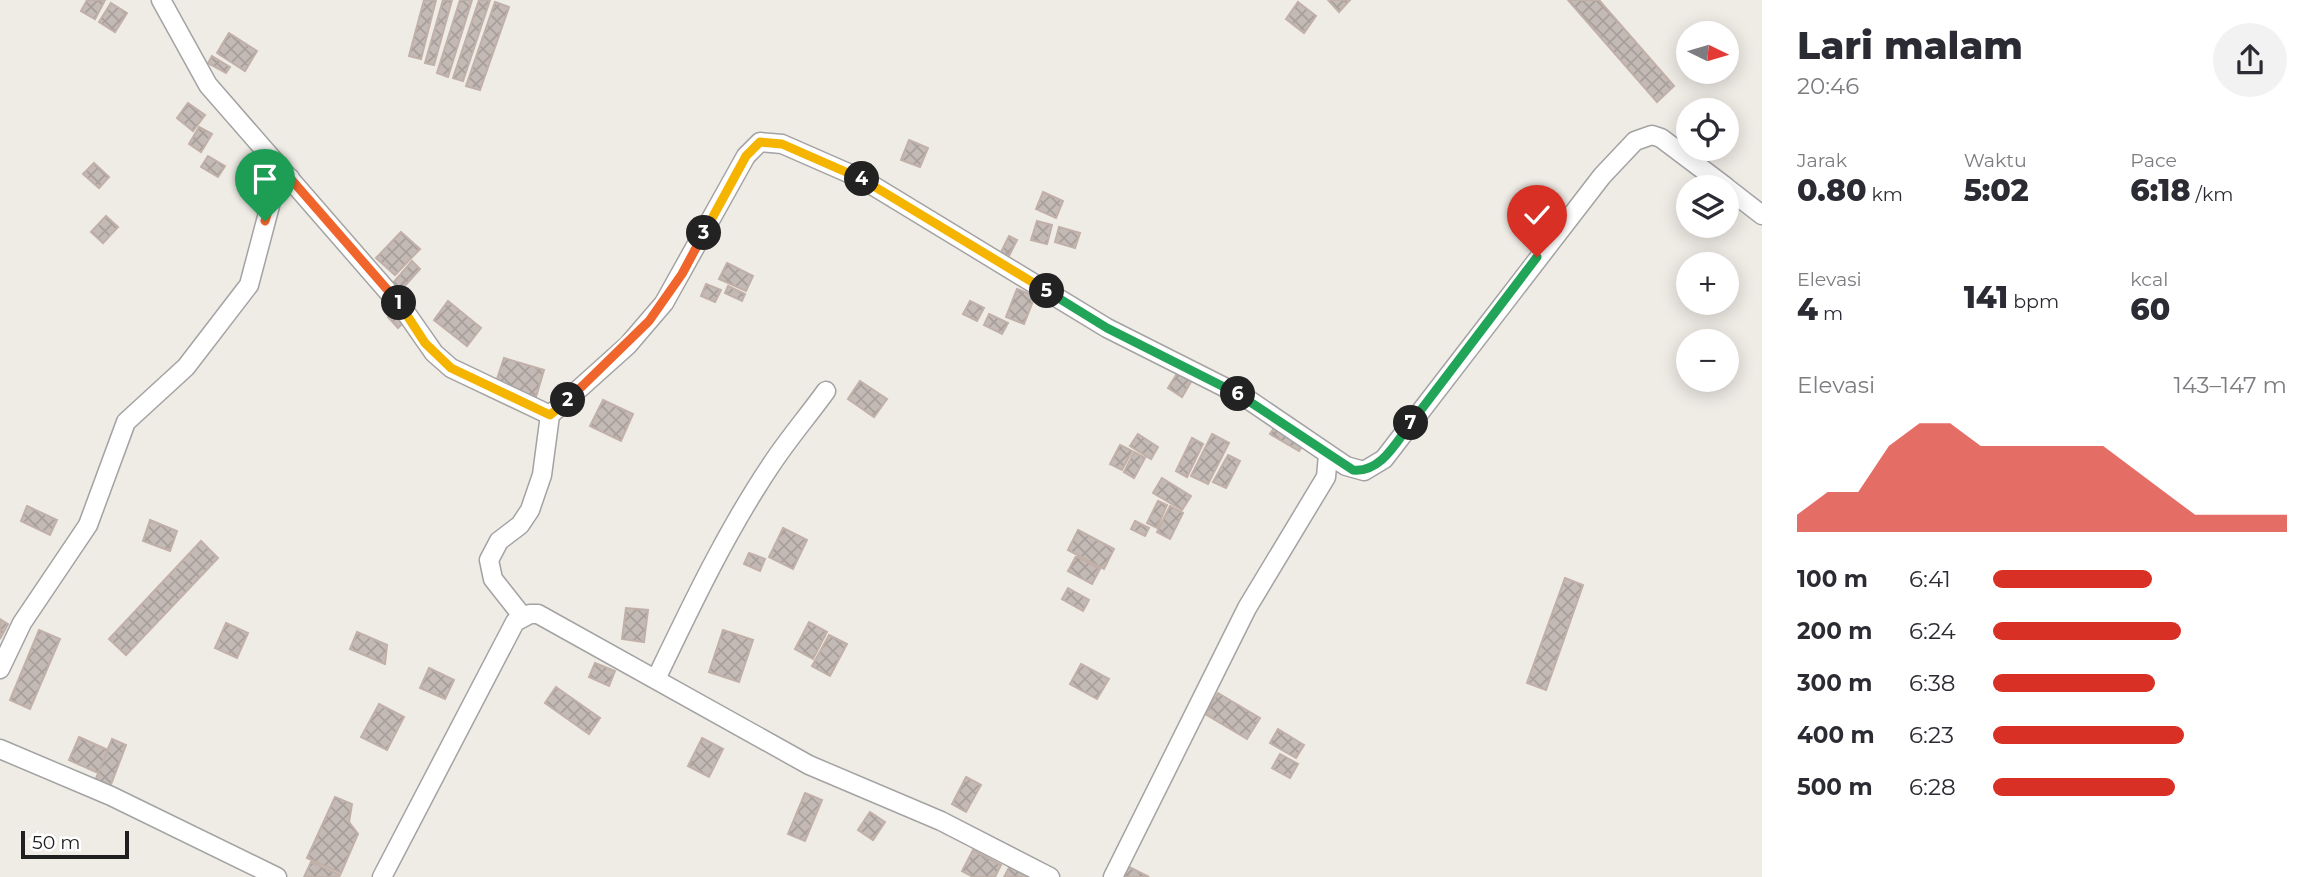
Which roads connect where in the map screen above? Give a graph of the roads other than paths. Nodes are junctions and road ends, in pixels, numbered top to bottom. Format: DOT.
graph roads {
  1 [pos="160,0"];
  2 [pos="1710,175"];
  3 [pos="290,178"];
  4 [pos="1739,197"];
  5 [pos="1762,215"];
  6 [pos="826,391"];
  7 [pos="550,415"];
  8 [pos="1328,455"];
  9 [pos="523,617"];
  10 [pos="0,669"];
  11 [pos="656,679"];
  12 [pos="0,749"];
  13 [pos="277,877"];
  14 [pos="382,877"];
  15 [pos="1050,877"];
  16 [pos="1113,877"];
  1 -- 3 [label="street"];
  2 -- 8 [label="street"];
  3 -- 7 [label="street"];
  3 -- 10 [label="street"];
  4 -- 5 [label="street"];
  6 -- 11 [label="street"];
  7 -- 8 [label="street"];
  7 -- 9 [label="street"];
  8 -- 16 [label="street"];
  9 -- 11 [label="street"];
  9 -- 14 [label="street"];
  11 -- 15 [label="street"];
  12 -- 13 [label="street"];
}
